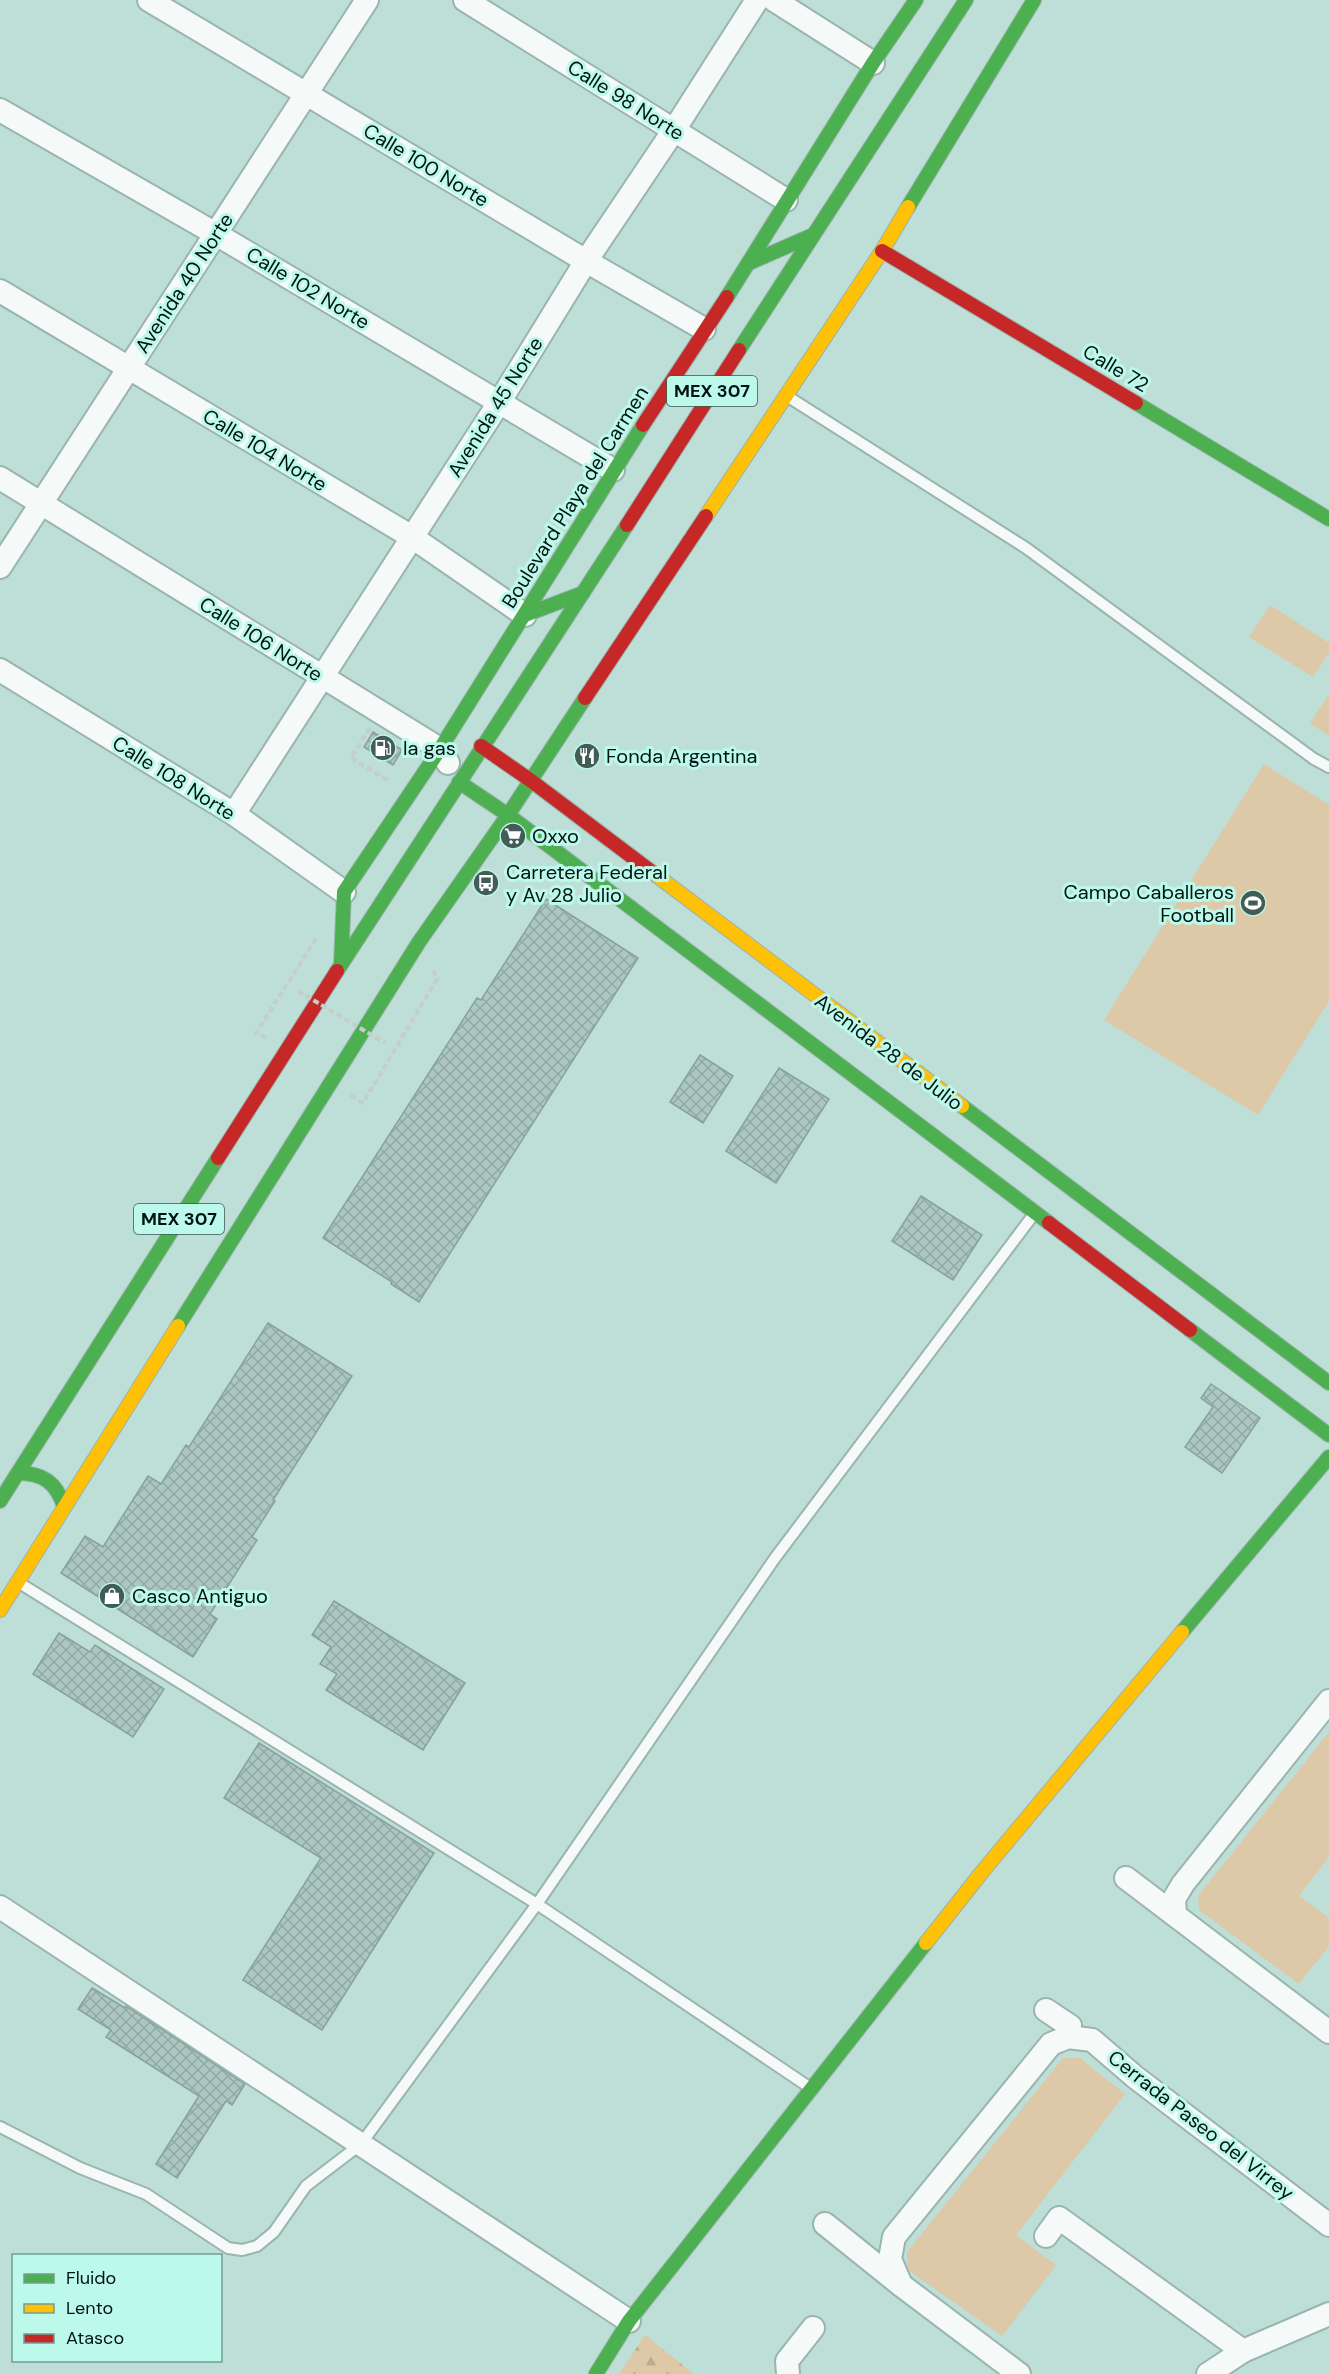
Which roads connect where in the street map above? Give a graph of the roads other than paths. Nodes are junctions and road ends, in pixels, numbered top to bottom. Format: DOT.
graph roads {
  1 [pos="149,0"];
  2 [pos="367,0"];
  3 [pos="465,0"];
  4 [pos="757,0"];
  5 [pos="774,0"];
  6 [pos="916,0"];
  7 [pos="966,0"];
  8 [pos="1034,0"];
  9 [pos="873,63"];
  10 [pos="306,92"];
  11 [pos="0,110"];
  12 [pos="674,130"];
  13 [pos="786,200"];
  14 [pos="216,234"];
  15 [pos="813,235"];
  16 [pos="882,251"];
  17 [pos="586,261"];
  18 [pos="749,263"];
  19 [pos="0,291"];
  20 [pos="704,329"];
  21 [pos="128,369"];
  22 [pos="786,396"];
  23 [pos="500,401"];
  24 [pos="614,470"];
  25 [pos="0,478"];
  26 [pos="40,502"];
  27 [pos="1329,519"];
  28 [pos="412,537"];
  29 [pos="0,567"];
  30 [pos="584,593"];
  31 [pos="525,615"];
  32 [pos="0,670"];
  33 [pos="322,676"];
  34 [pos="481,746"];
  35 [pos="440,749"];
  36 [pos="1329,767"];
  37 [pos="530,780"];
  38 [pos="459,782"];
  39 [pos="234,814"];
  40 [pos="508,815"];
  41 [pos="344,892"];
  42 [pos="341,964"];
  43 [pos="1036,1213"];
  44 [pos="1182,1272"];
  45 [pos="1166,1276"];
  46 [pos="1157,1288"];
  47 [pos="1158,1305"];
  48 [pos="1329,1383"];
  49 [pos="1329,1435"];
  50 [pos="1329,1457"];
  51 [pos="18,1473"];
  52 [pos="0,1501"];
  53 [pos="64,1508"];
  54 [pos="18,1582"];
  55 [pos="0,1610"];
  56 [pos="1329,1701"];
  57 [pos="1126,1878"];
  58 [pos="537,1904"];
  59 [pos="0,1907"];
  60 [pos="1175,1914"];
  61 [pos="1046,2010"];
  62 [pos="1329,2032"];
  63 [pos="1068,2037"];
  64 [pos="812,2089"];
  65 [pos="0,2127"];
  66 [pos="361,2144"];
  67 [pos="825,2224"];
  68 [pos="1329,2225"];
  69 [pos="1046,2236"];
  70 [pos="901,2285"];
  71 [pos="1329,2314"];
  72 [pos="629,2321"];
  73 [pos="813,2328"];
  74 [pos="1243,2351"];
  75 [pos="596,2374"];
  76 [pos="788,2374"];
  77 [pos="1019,2374"];
  78 [pos="1208,2374"];
  1 -- 10 [label="street, Calle 100 Norte"];
  2 -- 10 [label="street, Avenida 40 Norte"];
  3 -- 12 [label="street, Calle 98 Norte"];
  4 -- 12 [label="street, Avenida 45 Norte"];
  5 -- 9 [label="street"];
  6 -- 9 [label="main road, Boulevard Playa del Carmen"];
  7 -- 15 [label="main road, MEX 307"];
  8 -- 16 [label="main road, MEX 307"];
  9 -- 13 [label="main road, Boulevard Playa del Carmen"];
  10 -- 14 [label="street, Avenida 40 Norte"];
  10 -- 17 [label="street, Calle 100 Norte"];
  11 -- 14 [label="street, Calle 102 Norte"];
  12 -- 13 [label="street, Calle 98 Norte"];
  12 -- 17 [label="street, Avenida 45 Norte"];
  13 -- 18 [label="main road, Boulevard Playa del Carmen"];
  14 -- 21 [label="street, Avenida 40 Norte"];
  14 -- 23 [label="street, Calle 102 Norte"];
  15 -- 18 [label="main road"];
  15 -- 30 [label="main road, MEX 307"];
  16 -- 22 [label="main road, MEX 307"];
  16 -- 27 [label="main road, Calle 72"];
  17 -- 20 [label="street, Calle 100 Norte"];
  17 -- 23 [label="street, Avenida 45 Norte"];
  18 -- 20 [label="main road, Boulevard Playa del Carmen"];
  19 -- 21 [label="street, Calle 104 Norte"];
  20 -- 24 [label="main road, Boulevard Playa del Carmen"];
  21 -- 26 [label="street, Avenida 40 Norte"];
  21 -- 28 [label="street, Calle 104 Norte"];
  22 -- 36 [label="lane"];
  22 -- 37 [label="main road, MEX 307"];
  23 -- 24 [label="street, Calle 102 Norte"];
  23 -- 28 [label="street, Avenida 45 Norte"];
  24 -- 31 [label="main road, Boulevard Playa del Carmen"];
  25 -- 26 [label="street, Calle 106 Norte"];
  26 -- 29 [label="street, Avenida 40 Norte"];
  26 -- 33 [label="street, Calle 106 Norte"];
  28 -- 31 [label="street, Calle 104 Norte"];
  28 -- 33 [label="street, Avenida 45 Norte"];
  30 -- 31 [label="main road"];
  30 -- 34 [label="main road, MEX 307"];
  31 -- 35 [label="main road, Boulevard Playa del Carmen"];
  32 -- 39 [label="street, Calle 108 Norte"];
  33 -- 35 [label="street, Calle 106 Norte"];
  33 -- 39 [label="street, Avenida 45 Norte"];
  34 -- 35 [label="street"];
  34 -- 37 [label="main road, Avenida 28 de Julio"];
  34 -- 38 [label="main road, MEX 307"];
  35 -- 38 [label="street, Calle 106 Norte"];
  35 -- 41 [label="main road, Boulevard Playa del Carmen"];
  37 -- 40 [label="main road, MEX 307"];
  37 -- 44 [label="main road, Avenida 28 de Julio"];
  38 -- 40 [label="main road, Calle 106 Norte"];
  38 -- 42 [label="main road, MEX 307"];
  39 -- 41 [label="street, Calle 108 Norte"];
  40 -- 43 [label="main road, Avenida 28 de Julio"];
  40 -- 53 [label="main road, MEX 307"];
  41 -- 42 [label="main road, Boulevard Playa del Carmen"];
  42 -- 51 [label="main road, MEX 307"];
  43 -- 47 [label="main road, Avenida 28 de Julio"];
  43 -- 58 [label="lane"];
  44 -- 45 [label="main road"];
  44 -- 48 [label="main road, Avenida 28 de Julio"];
  46 -- 47 [label="main road"];
  47 -- 49 [label="main road, Avenida 28 de Julio"];
  50 -- 64 [label="main road"];
  51 -- 52 [label="main road, MEX 307"];
  51 -- 53 [label="main road"];
  53 -- 54 [label="main road, MEX 307"];
  54 -- 55 [label="main road, MEX 307"];
  54 -- 58 [label="lane"];
  56 -- 60 [label="street"];
  57 -- 60 [label="street"];
  58 -- 64 [label="lane"];
  58 -- 66 [label="lane"];
  59 -- 66 [label="street"];
  60 -- 62 [label="street"];
  61 -- 63 [label="street"];
  63 -- 68 [label="street, Cerrada Paseo del Virrey"];
  63 -- 70 [label="street"];
  64 -- 72 [label="main road"];
  65 -- 66 [label="lane"];
  66 -- 72 [label="street"];
  67 -- 70 [label="street"];
  69 -- 74 [label="street"];
  70 -- 77 [label="street"];
  71 -- 74 [label="street"];
  72 -- 75 [label="main road"];
  73 -- 76 [label="street"];
  74 -- 78 [label="street"];
}
